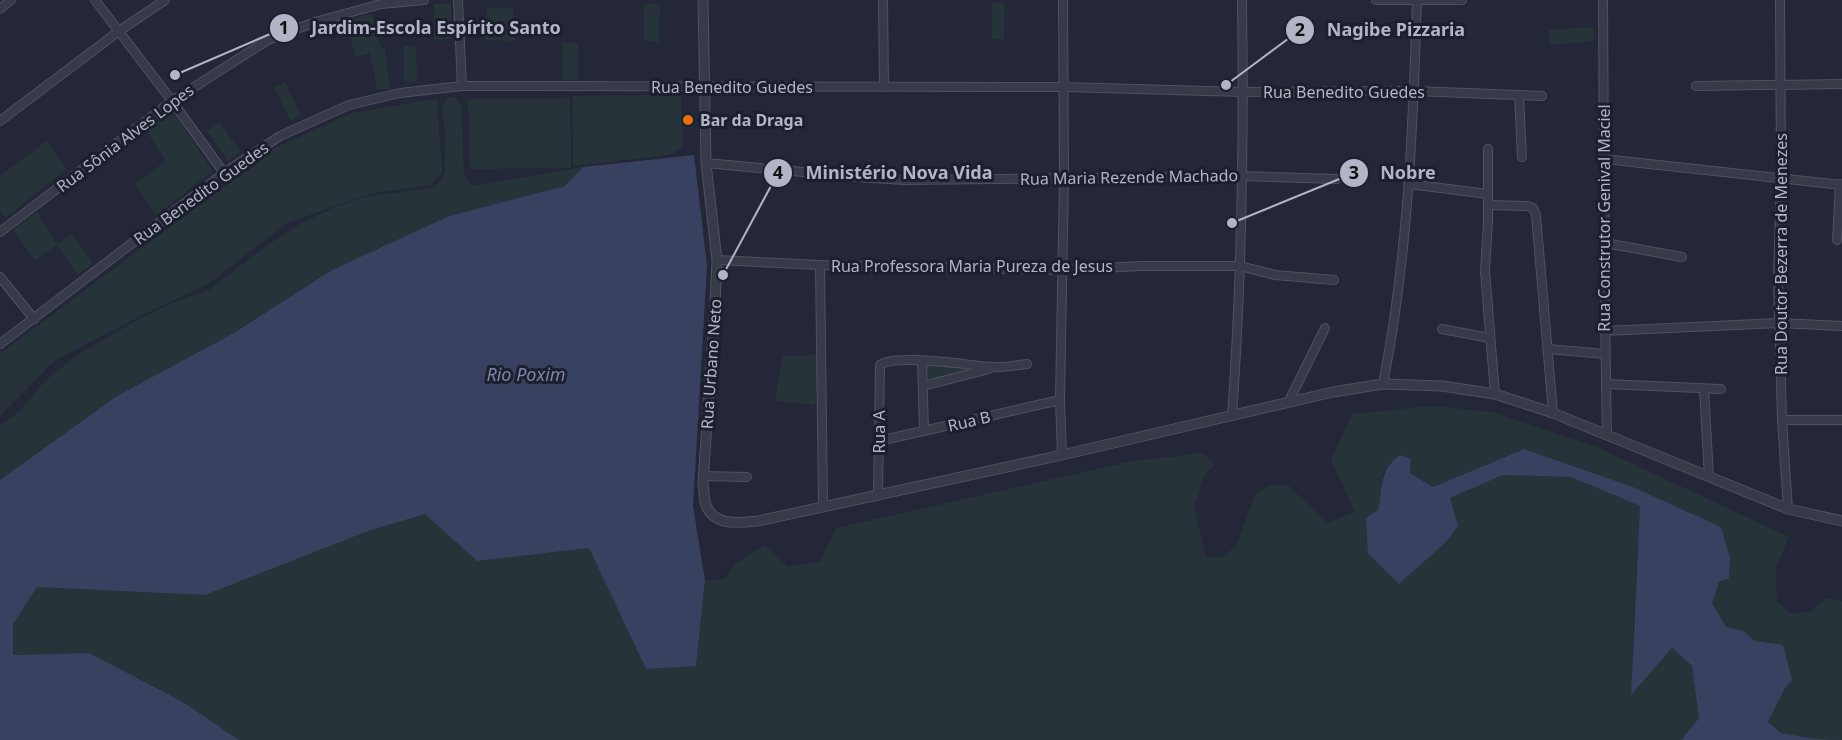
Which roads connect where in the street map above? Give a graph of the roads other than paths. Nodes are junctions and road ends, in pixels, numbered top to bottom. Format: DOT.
graph roads {
  1 [pos="11,0"];
  2 [pos="95,0"];
  3 [pos="165,0"];
  4 [pos="424,0"];
  5 [pos="458,0"];
  6 [pos="703,0"];
  7 [pos="883,0"];
  8 [pos="1063,0"];
  9 [pos="1242,0"];
  10 [pos="1376,0"];
  11 [pos="1417,0"];
  12 [pos="1461,0"];
  13 [pos="1603,0"];
  14 [pos="1780,0"];
  15 [pos="0,9"];
  16 [pos="119,31"];
  17 [pos="1842,84"];
  18 [pos="462,86"];
  19 [pos="1696,86"];
  20 [pos="1780,86"];
  21 [pos="704,87"];
  22 [pos="884,87"];
  23 [pos="1064,87"];
  24 [pos="1243,92"];
  25 [pos="1414,92"];
  26 [pos="1519,95"];
  27 [pos="1542,96"];
  28 [pos="172,101"];
  29 [pos="0,121"];
  30 [pos="1488,149"];
  31 [pos="1521,157"];
  32 [pos="1604,159"];
  33 [pos="706,163"];
  34 [pos="224,173"];
  35 [pos="1242,176"];
  36 [pos="1781,177"];
  37 [pos="1064,178"];
  38 [pos="1337,179"];
  39 [pos="1409,184"];
  40 [pos="1841,184"];
  41 [pos="1488,194"];
  42 [pos="1488,205"];
  43 [pos="0,232"];
  44 [pos="1837,240"];
  45 [pos="1605,243"];
  46 [pos="1682,257"];
  47 [pos="717,260"];
  48 [pos="820,265"];
  49 [pos="1240,266"];
  50 [pos="1062,270"];
  51 [pos="0,277"];
  52 [pos="1334,280"];
  53 [pos="34,319"];
  54 [pos="1779,324"];
  55 [pos="1842,326"];
  56 [pos="1325,328"];
  57 [pos="1442,329"];
  58 [pos="1604,331"];
  59 [pos="1490,338"];
  60 [pos="0,344"];
  61 [pos="1548,349"];
  62 [pos="1605,354"];
  63 [pos="922,361"];
  64 [pos="1027,364"];
  65 [pos="996,368"];
  66 [pos="1383,384"];
  67 [pos="1606,384"];
  68 [pos="923,386"];
  69 [pos="1704,389"];
  70 [pos="1721,389"];
  71 [pos="1495,394"];
  72 [pos="1060,400"];
  73 [pos="1288,403"];
  74 [pos="1553,413"];
  75 [pos="1232,416"];
  76 [pos="1782,420"];
  77 [pos="1842,420"];
  78 [pos="924,431"];
  79 [pos="1607,435"];
  80 [pos="879,441"];
  81 [pos="1062,455"];
  82 [pos="704,476"];
  83 [pos="747,477"];
  84 [pos="1709,477"];
  85 [pos="878,494"];
  86 [pos="823,506"];
  87 [pos="1788,508"];
  88 [pos="1842,521"];
  1 -- 15 [label="street"];
  2 -- 16 [label="street"];
  3 -- 16 [label="street"];
  4 -- 28 [label="street, Rua Sônia Alves Lopes"];
  5 -- 18 [label="street"];
  6 -- 21 [label="street, Rua Urbano Neto"];
  7 -- 22 [label="street"];
  8 -- 23 [label="street"];
  9 -- 24 [label="street"];
  10 -- 11 [label="street"];
  11 -- 12 [label="street"];
  11 -- 25 [label="street"];
  13 -- 32 [label="street, Rua Construtor Genival Maciel"];
  14 -- 20 [label="street, Rua Doutor Bezerra de Menezes"];
  16 -- 28 [label="street"];
  16 -- 29 [label="street"];
  17 -- 20 [label="street"];
  18 -- 21 [label="street, Rua Benedito Guedes"];
  18 -- 34 [label="street, Rua Benedito Guedes"];
  19 -- 20 [label="street"];
  20 -- 36 [label="street, Rua Doutor Bezerra de Menezes"];
  21 -- 22 [label="street, Rua Benedito Guedes"];
  21 -- 33 [label="street, Rua Urbano Neto"];
  22 -- 23 [label="street, Rua Benedito Guedes"];
  23 -- 24 [label="street, Rua Benedito Guedes"];
  23 -- 37 [label="street"];
  24 -- 25 [label="street, Rua Benedito Guedes"];
  24 -- 35 [label="street"];
  25 -- 26 [label="street, Rua Benedito Guedes"];
  25 -- 39 [label="street"];
  26 -- 27 [label="street, Rua Benedito Guedes"];
  26 -- 31 [label="street"];
  28 -- 34 [label="street"];
  28 -- 43 [label="street, Rua Sônia Alves Lopes"];
  30 -- 41 [label="street"];
  32 -- 36 [label="street"];
  32 -- 45 [label="street, Rua Construtor Genival Maciel"];
  33 -- 37 [label="street, Rua Maria Rezende Machado"];
  33 -- 47 [label="street, Rua Urbano Neto"];
  34 -- 53 [label="street, Rua Benedito Guedes"];
  35 -- 37 [label="street, Rua Maria Rezende Machado"];
  35 -- 38 [label="street, Rua Maria Rezende Machado"];
  35 -- 49 [label="street"];
  36 -- 40 [label="street"];
  36 -- 54 [label="street, Rua Doutor Bezerra de Menezes"];
  37 -- 50 [label="street"];
  39 -- 41 [label="street"];
  39 -- 66 [label="street"];
  40 -- 44 [label="street"];
  41 -- 42 [label="street"];
  42 -- 59 [label="street"];
  42 -- 61 [label="street"];
  45 -- 46 [label="street"];
  45 -- 58 [label="street, Rua Construtor Genival Maciel"];
  47 -- 48 [label="street, Rua Professora Maria Pureza de Jesus"];
  47 -- 82 [label="street, Rua Urbano Neto"];
  48 -- 50 [label="street, Rua Professora Maria Pureza de Jesus"];
  48 -- 86 [label="street"];
  49 -- 50 [label="street, Rua Professora Maria Pureza de Jesus"];
  49 -- 52 [label="street, Rua Professora Maria Pureza de Jesus"];
  49 -- 75 [label="street"];
  50 -- 72 [label="street"];
  51 -- 53 [label="street"];
  53 -- 60 [label="street, Rua Benedito Guedes"];
  54 -- 55 [label="street"];
  54 -- 58 [label="street"];
  54 -- 76 [label="street, Rua Doutor Bezerra de Menezes"];
  56 -- 73 [label="street"];
  57 -- 59 [label="street"];
  58 -- 62 [label="street, Rua Construtor Genival Maciel"];
  59 -- 71 [label="street"];
  61 -- 62 [label="street"];
  61 -- 74 [label="street"];
  62 -- 67 [label="street, Rua Construtor Genival Maciel"];
  63 -- 65 [label="street"];
  63 -- 68 [label="street"];
  63 -- 80 [label="street, Rua A"];
  64 -- 65 [label="street"];
  65 -- 68 [label="street"];
  66 -- 71 [label="street"];
  66 -- 73 [label="street"];
  67 -- 69 [label="street"];
  67 -- 79 [label="street, Rua Construtor Genival Maciel"];
  68 -- 78 [label="street"];
  69 -- 70 [label="street"];
  69 -- 84 [label="street"];
  71 -- 74 [label="street"];
  72 -- 78 [label="street, Rua B"];
  72 -- 81 [label="street"];
  73 -- 75 [label="street"];
  74 -- 79 [label="street"];
  75 -- 81 [label="street"];
  76 -- 77 [label="street"];
  76 -- 87 [label="street, Rua Doutor Bezerra de Menezes"];
  78 -- 80 [label="street, Rua B"];
  79 -- 84 [label="street"];
  80 -- 85 [label="street, Rua A"];
  81 -- 85 [label="street"];
  82 -- 83 [label="street"];
  82 -- 86 [label="street, Rua Urbano Neto"];
  84 -- 87 [label="street"];
  85 -- 86 [label="street"];
  87 -- 88 [label="street"];
}
